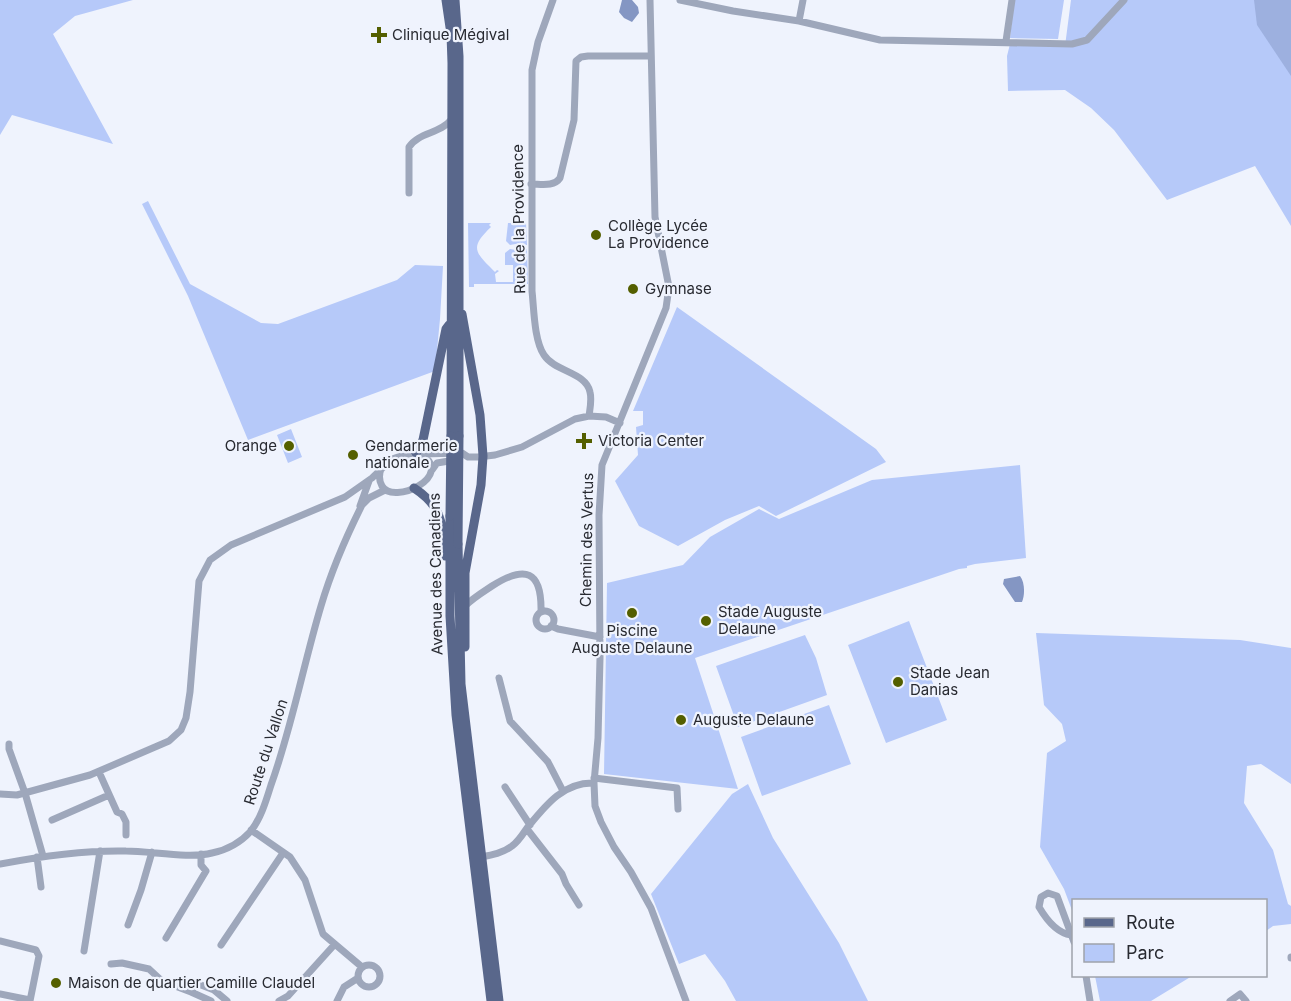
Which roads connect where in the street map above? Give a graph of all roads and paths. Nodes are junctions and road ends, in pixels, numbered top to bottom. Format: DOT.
graph roads {
  1 [pos="446,0"];
  2 [pos="454,0"];
  3 [pos="553,0"];
  4 [pos="650,0"];
  5 [pos="680,0"];
  6 [pos="803,0"];
  7 [pos="1012,0"];
  8 [pos="1124,0"];
  9 [pos="799,21"];
  10 [pos="1006,41"];
  11 [pos="651,56"];
  12 [pos="451,120"];
  13 [pos="436,131"];
  14 [pos="452,140"];
  15 [pos="531,184"];
  16 [pos="409,193"];
  17 [pos="459,306"];
  18 [pos="451,323"];
  19 [pos="590,416"];
  20 [pos="620,423"];
  21 [pos="455,436"];
  22 [pos="419,454"];
  23 [pos="483,456"];
  24 [pos="468,457"];
  25 [pos="382,467"];
  26 [pos="432,470"];
  27 [pos="369,481"];
  28 [pos="414,488"];
  29 [pos="385,490"];
  30 [pos="345,497"];
  31 [pos="365,498"];
  32 [pos="465,606"];
  33 [pos="547,611"];
  34 [pos="450,616"];
  35 [pos="551,626"];
  36 [pos="600,637"];
  37 [pos="499,678"];
  38 [pos="461,684"];
  39 [pos="9,744"];
  40 [pos="99,772"];
  41 [pos="594,780"];
  42 [pos="506,787"];
  43 [pos="563,791"];
  44 [pos="25,793"];
  45 [pos="0,794"];
  46 [pos="109,795"];
  47 [pos="678,809"];
  48 [pos="52,820"];
  49 [pos="529,827"];
  50 [pos="251,830"];
  51 [pos="126,835"];
  52 [pos="100,851"];
  53 [pos="152,852"];
  54 [pos="283,853"];
  55 [pos="201,854"];
  56 [pos="481,856"];
  57 [pos="40,857"];
  58 [pos="0,864"];
  59 [pos="41,887"];
  60 [pos="579,905"];
  61 [pos="128,925"];
  62 [pos="166,938"];
  63 [pos="1072,938"];
  64 [pos="0,941"];
  65 [pos="335,944"];
  66 [pos="221,945"];
  67 [pos="84,951"];
  68 [pos="111,964"];
  69 [pos="362,967"];
  70 [pos="1086,977"];
  71 [pos="358,978"];
  72 [pos="191,992"];
  73 [pos="0,994"];
  74 [pos="30,1000"];
  75 [pos="211,1001"];
  76 [pos="227,1001"];
  77 [pos="279,1001"];
  78 [pos="338,1001"];
  79 [pos="491,1001"];
  80 [pos="499,1001"];
  81 [pos="686,1001"];
  82 [pos="1090,1001"];
  83 [pos="1230,1001"];
  84 [pos="1246,1001"];
  1 -- 12 [label="main road, Avenue des Canadiens"];
  2 -- 17 [label="main road, Avenue des Canadiens"];
  3 -- 15 [label="street, Rue de la Providence"];
  4 -- 11 [label="street, Chemin des Vertus"];
  5 -- 9 [label="street"];
  6 -- 9 [label="street"];
  7 -- 10 [label="street"];
  8 -- 10 [label="street"];
  9 -- 10 [label="street"];
  11 -- 15 [label="street"];
  11 -- 20 [label="street, Chemin des Vertus"];
  12 -- 13 [label="street"];
  12 -- 14 [label="main road, Avenue des Canadiens"];
  13 -- 14 [label="street"];
  13 -- 16 [label="street"];
  14 -- 18 [label="main road, Avenue des Canadiens"];
  15 -- 19 [label="street, Rue de la Providence"];
  17 -- 21 [label="main road, Avenue des Canadiens"];
  17 -- 23 [label="main road"];
  18 -- 21 [label="main road, Avenue des Canadiens"];
  18 -- 22 [label="main road"];
  19 -- 20 [label="street"];
  19 -- 23 [label="street"];
  20 -- 36 [label="street, Chemin des Vertus"];
  21 -- 34 [label="main road, Avenue des Canadiens, bridge"];
  21 -- 38 [label="main road, Avenue des Canadiens, bridge"];
  22 -- 24 [label="street"];
  22 -- 25 [label="street"];
  22 -- 26 [label="street"];
  23 -- 24 [label="street"];
  23 -- 32 [label="main road"];
  24 -- 26 [label="street"];
  25 -- 27 [label="street"];
  25 -- 29 [label="street"];
  26 -- 28 [label="street"];
  27 -- 30 [label="street"];
  27 -- 31 [label="street, Route du Vallon"];
  28 -- 29 [label="street"];
  28 -- 34 [label="main road"];
  29 -- 31 [label="street"];
  30 -- 31 [label="street"];
  30 -- 40 [label="street"];
  31 -- 50 [label="street, Route du Vallon"];
  32 -- 33 [label="street"];
  32 -- 38 [label="main road"];
  33 -- 35 [label="street"];
  33 -- 35 [label="street"];
  34 -- 79 [label="main road, Avenue des Canadiens"];
  35 -- 36 [label="street"];
  36 -- 41 [label="street, Chemin des Vertus"];
  37 -- 43 [label="street"];
  38 -- 56 [label="main road, Avenue des Canadiens"];
  39 -- 44 [label="street"];
  40 -- 44 [label="street"];
  40 -- 46 [label="street"];
  41 -- 43 [label="street"];
  41 -- 47 [label="street"];
  41 -- 81 [label="street, Chemin des Vertus"];
  42 -- 49 [label="street"];
  43 -- 49 [label="street"];
  44 -- 45 [label="street"];
  44 -- 57 [label="street"];
  46 -- 48 [label="street"];
  46 -- 51 [label="street"];
  49 -- 56 [label="street"];
  49 -- 60 [label="street"];
  50 -- 54 [label="street"];
  50 -- 55 [label="street, Route du Vallon"];
  52 -- 53 [label="street, Route du Vallon"];
  52 -- 57 [label="street, Route du Vallon"];
  52 -- 67 [label="street"];
  53 -- 55 [label="street, Route du Vallon"];
  53 -- 61 [label="street"];
  54 -- 65 [label="street"];
  54 -- 66 [label="street"];
  55 -- 62 [label="street"];
  56 -- 80 [label="main road, Avenue des Canadiens"];
  57 -- 58 [label="street, Route du Vallon"];
  57 -- 59 [label="street"];
  63 -- 63 [label="street"];
  64 -- 74 [label="street"];
  65 -- 69 [label="street"];
  65 -- 77 [label="street"];
  68 -- 72 [label="street"];
  69 -- 71 [label="street"];
  69 -- 71 [label="street"];
  70 -- 82 [label="street"];
  71 -- 78 [label="street"];
  72 -- 75 [label="street"];
  72 -- 76 [label="street"];
  73 -- 74 [label="street"];
  83 -- 84 [label="street"];
}
